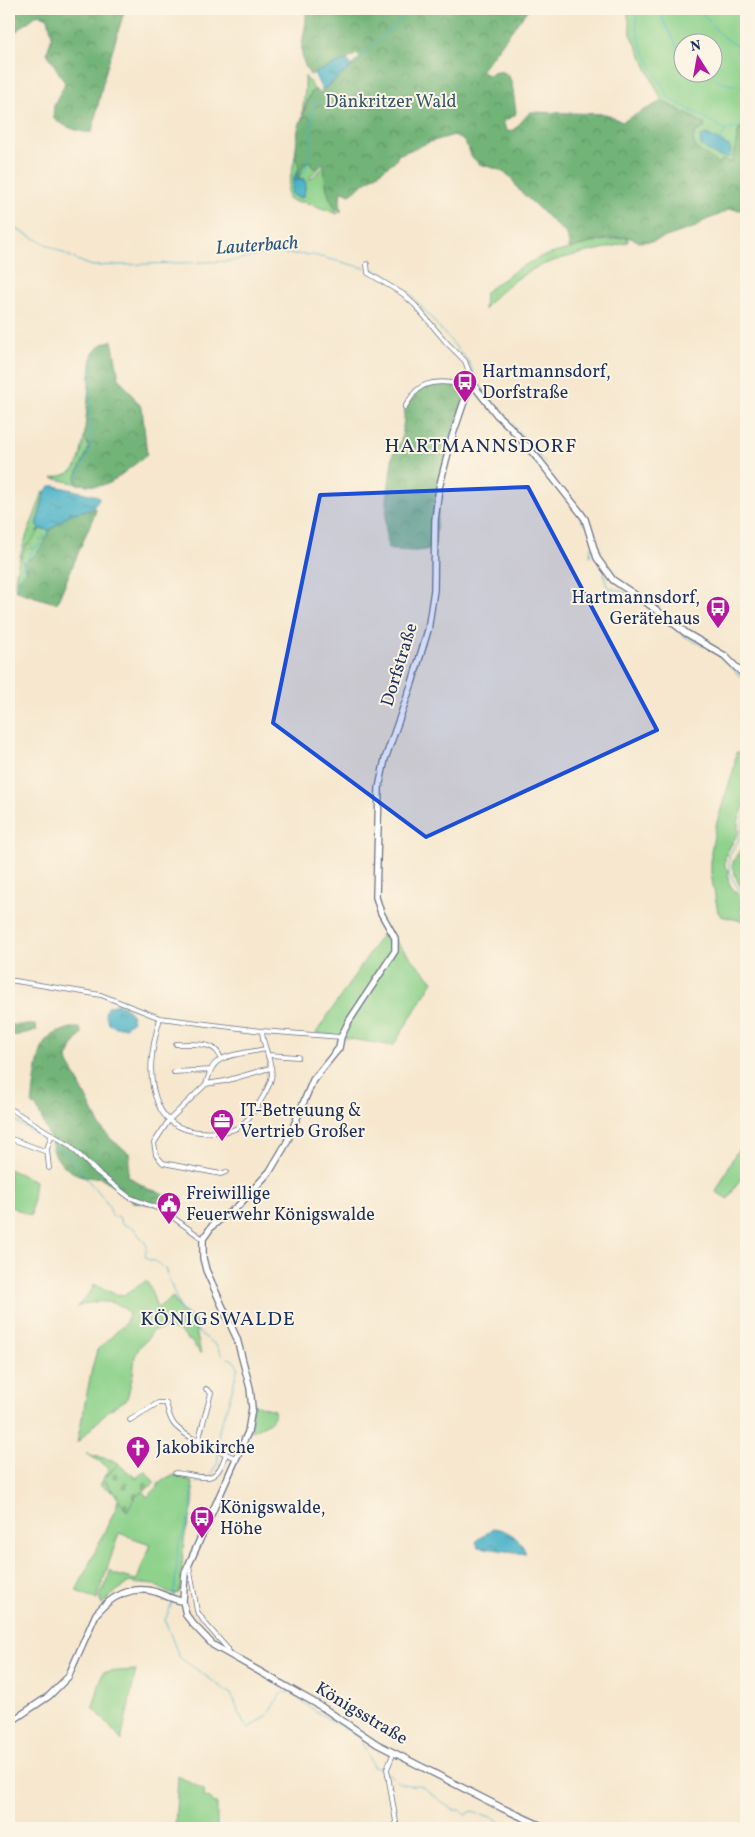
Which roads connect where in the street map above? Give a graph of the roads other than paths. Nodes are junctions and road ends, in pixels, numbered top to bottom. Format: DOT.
graph roads {
  1 [pos="367,266"];
  2 [pos="471,386"];
  3 [pos="405,407"];
  4 [pos="746,677"];
  5 [pos="9,980"];
  6 [pos="160,1018"];
  7 [pos="262,1031"];
  8 [pos="341,1037"];
  9 [pos="176,1044"];
  10 [pos="265,1049"];
  11 [pos="268,1055"];
  12 [pos="298,1057"];
  13 [pos="222,1059"];
  14 [pos="270,1068"];
  15 [pos="211,1070"];
  16 [pos="174,1072"];
  17 [pos="206,1084"];
  18 [pos="9,1108"];
  19 [pos="169,1120"];
  20 [pos="52,1134"];
  21 [pos="9,1138"];
  22 [pos="47,1152"];
  23 [pos="49,1168"];
  24 [pos="226,1172"];
  25 [pos="203,1239"];
  26 [pos="206,1389"];
  27 [pos="130,1420"];
  28 [pos="198,1442"];
  29 [pos="226,1454"];
  30 [pos="236,1458"];
  31 [pos="175,1473"];
  32 [pos="189,1563"];
  33 [pos="180,1601"];
  34 [pos="228,1653"];
  35 [pos="9,1723"];
  36 [pos="394,1752"];
  37 [pos="542,1827"];
  38 [pos="398,1828"];
  1 -- 2 [label="street"];
  2 -- 3 [label="street"];
  2 -- 4 [label="street"];
  2 -- 8 [label="street, Dorfstraße"];
  5 -- 6 [label="street"];
  6 -- 7 [label="street"];
  6 -- 19 [label="street"];
  7 -- 8 [label="street"];
  7 -- 10 [label="street"];
  8 -- 25 [label="street"];
  9 -- 13 [label="street"];
  10 -- 11 [label="street"];
  10 -- 13 [label="street"];
  11 -- 12 [label="street"];
  11 -- 14 [label="street"];
  13 -- 15 [label="street"];
  14 -- 17 [label="street"];
  14 -- 19 [label="street"];
  15 -- 16 [label="street"];
  15 -- 17 [label="street"];
  17 -- 19 [label="street"];
  18 -- 20 [label="street"];
  19 -- 24 [label="street"];
  20 -- 22 [label="street"];
  20 -- 25 [label="street"];
  21 -- 22 [label="street"];
  22 -- 23 [label="street"];
  25 -- 30 [label="street"];
  26 -- 28 [label="street"];
  27 -- 28 [label="street"];
  28 -- 29 [label="street"];
  29 -- 30 [label="street"];
  29 -- 31 [label="street"];
  30 -- 32 [label="street"];
  32 -- 33 [label="street"];
  32 -- 34 [label="street"];
  33 -- 34 [label="street, Königsstraße"];
  33 -- 35 [label="street"];
  34 -- 36 [label="street, Königsstraße"];
  36 -- 37 [label="street, Königsstraße"];
  36 -- 38 [label="street"];
}
